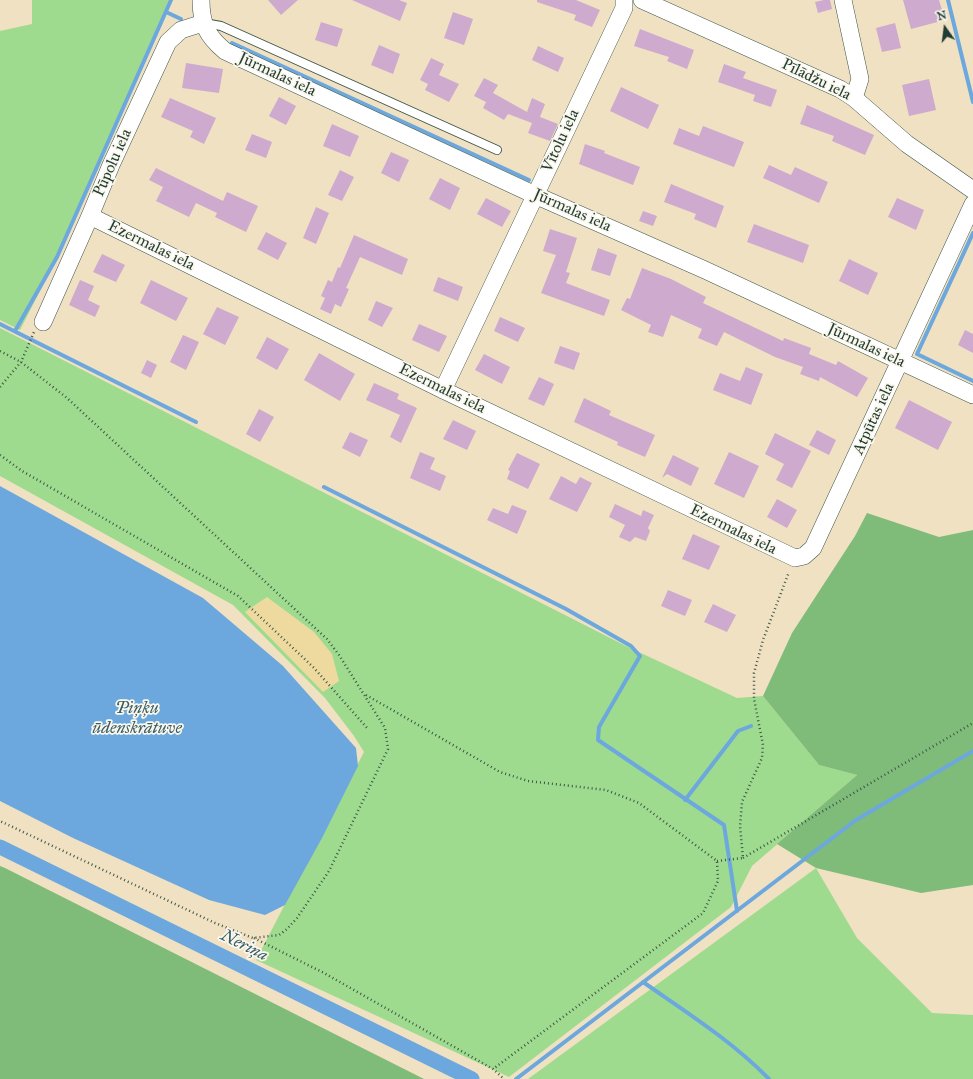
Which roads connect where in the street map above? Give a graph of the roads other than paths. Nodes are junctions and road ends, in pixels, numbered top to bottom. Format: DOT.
graph roads {
  1 [pos="201,0"];
  2 [pos="624,0"];
  3 [pos="642,0"];
  4 [pos="843,0"];
  5 [pos="204,23"];
  6 [pos="854,98"];
  7 [pos="497,150"];
  8 [pos="973,190"];
  9 [pos="536,196"];
  10 [pos="973,204"];
  11 [pos="90,216"];
  12 [pos="39,326"];
  13 [pos="900,362"];
  14 [pos="443,390"];
  15 [pos="973,395"];
  16 [pos="795,558"];
  1 -- 5 [label="street, Jūrmalas iela"];
  2 -- 9 [label="street, Vītolu iela"];
  3 -- 6 [label="street, Pīlādžu iela"];
  4 -- 6 [label="street"];
  5 -- 7 [label="lane"];
  5 -- 9 [label="street, Jūrmalas iela"];
  5 -- 11 [label="street, Pūpolu iela"];
  6 -- 8 [label="street, Pīlādžu iela"];
  9 -- 13 [label="street, Jūrmalas iela"];
  9 -- 14 [label="street, Vītolu iela"];
  10 -- 13 [label="street, Atpūtas iela"];
  11 -- 12 [label="street, Pūpolu iela"];
  11 -- 14 [label="street, Ezermalas iela"];
  13 -- 15 [label="street, Jūrmalas iela"];
  13 -- 16 [label="street, Atpūtas iela"];
  14 -- 16 [label="street, Ezermalas iela"];
}
